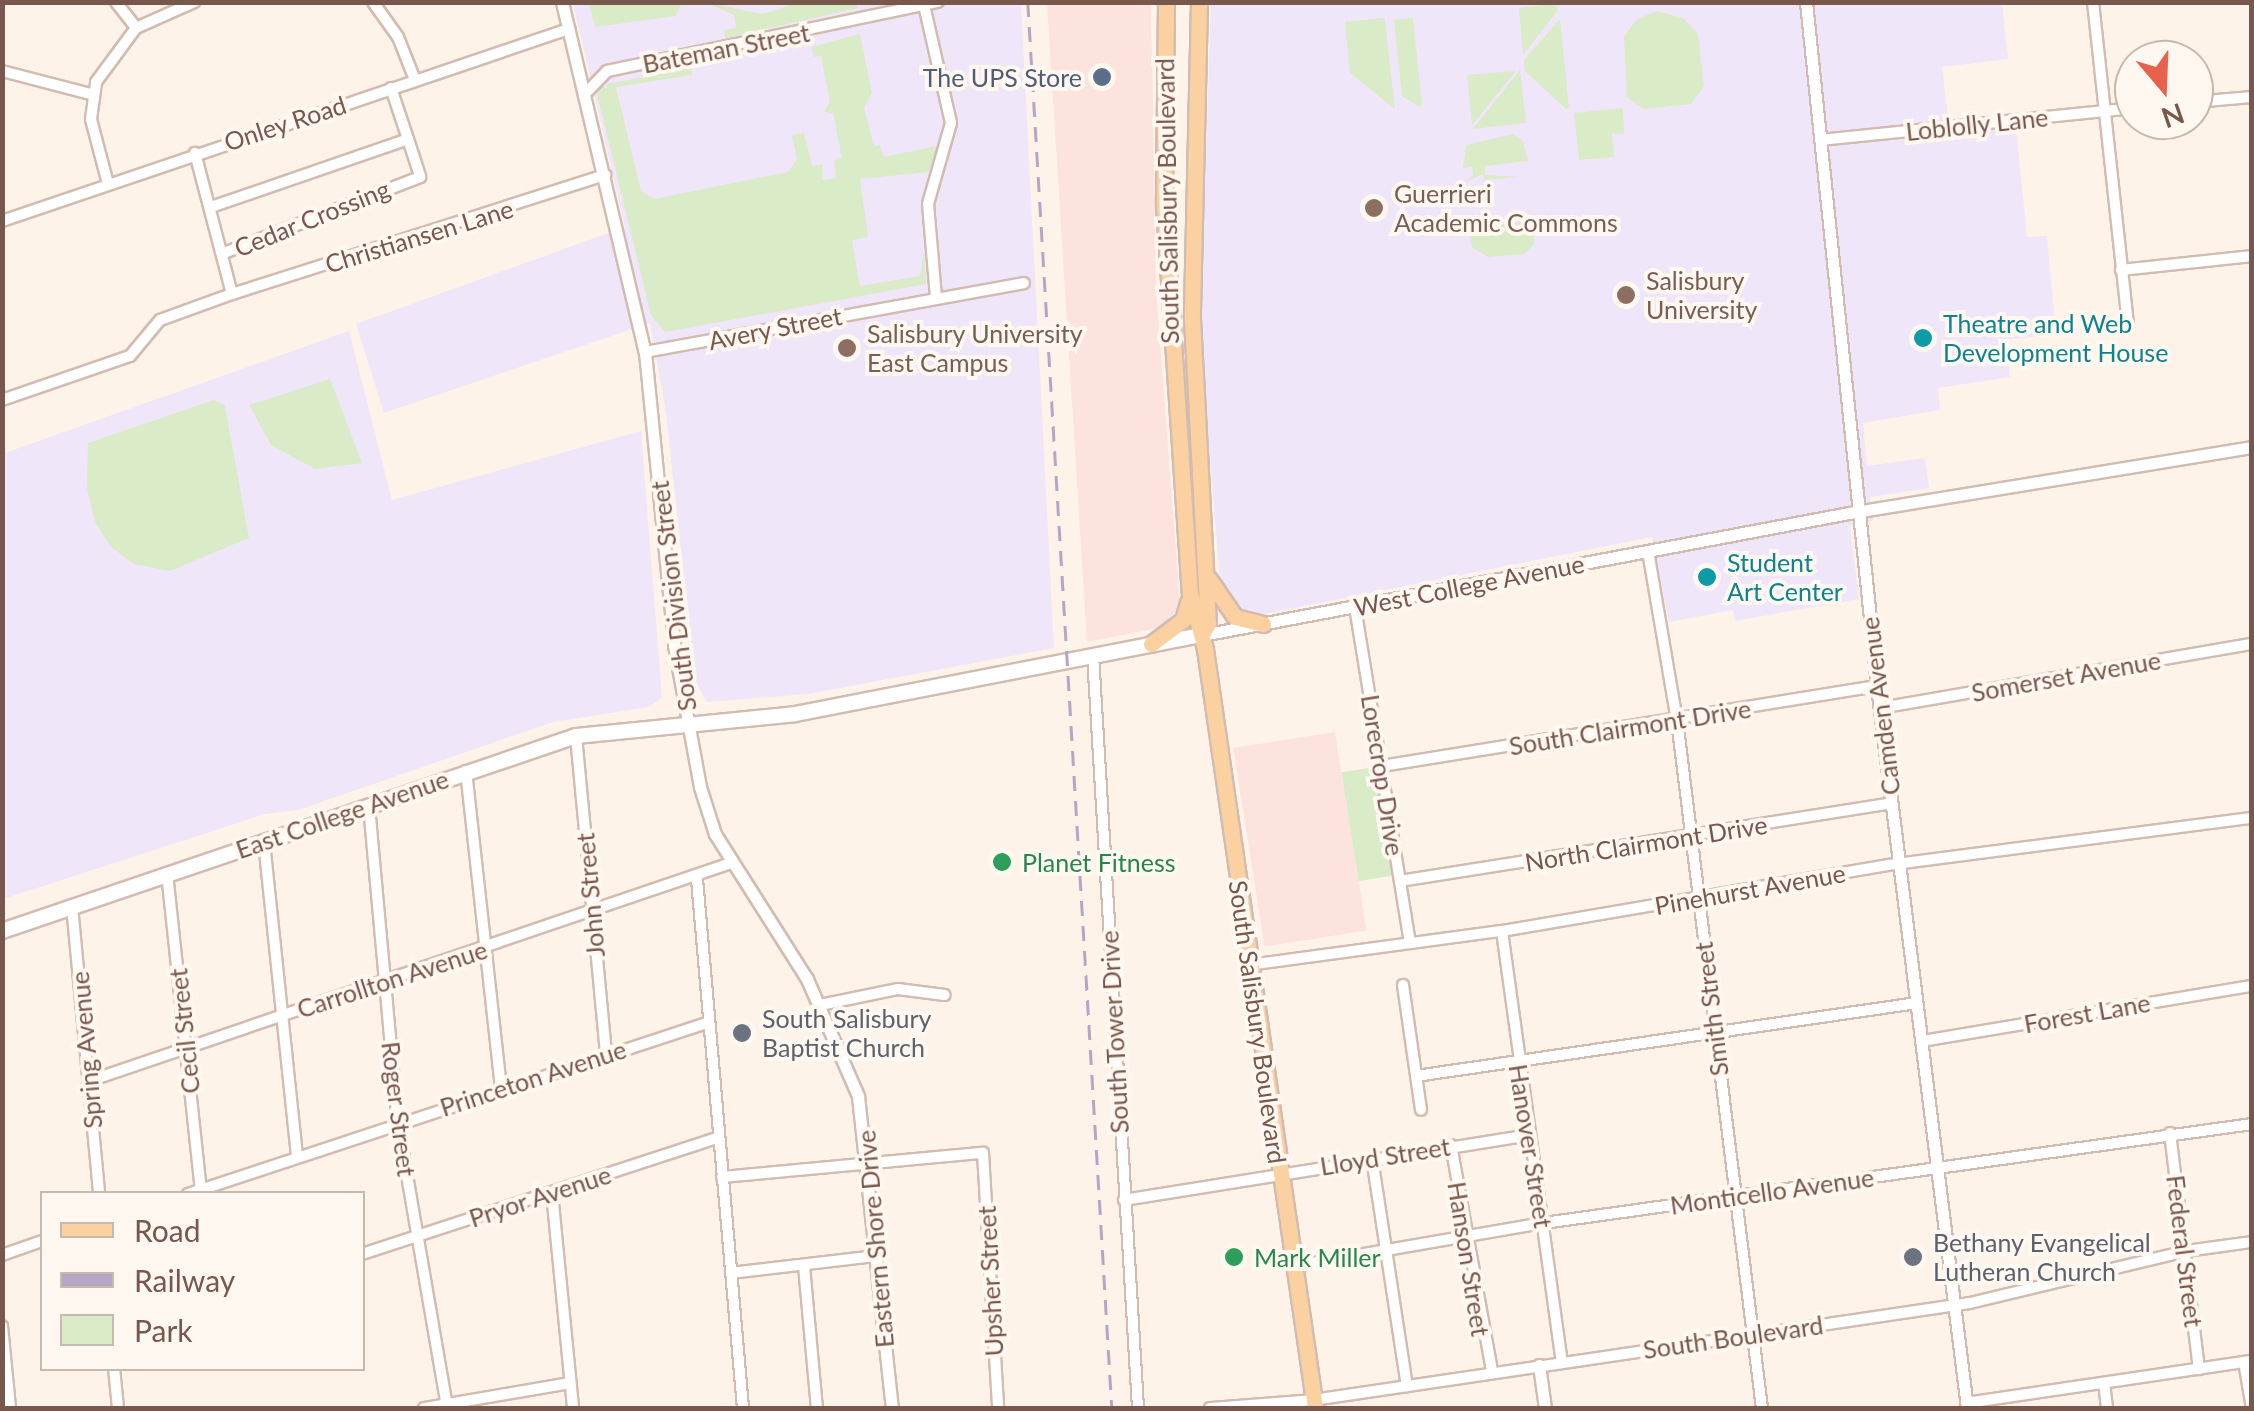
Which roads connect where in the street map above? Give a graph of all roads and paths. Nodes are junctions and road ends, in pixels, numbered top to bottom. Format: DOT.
graph roads {
  1 [pos="116,2"];
  2 [pos="194,2"];
  3 [pos="373,2"];
  4 [pos="562,2"];
  5 [pos="865,2"];
  6 [pos="938,2"];
  7 [pos="1166,2"];
  8 [pos="1199,2"];
  9 [pos="1806,2"];
  10 [pos="2093,2"];
  11 [pos="924,5"];
  12 [pos="870,18"];
  13 [pos="136,28"];
  14 [pos="569,29"];
  15 [pos="2,71"];
  16 [pos="415,80"];
  17 [pos="390,88"];
  18 [pos="91,94"];
  19 [pos="584,95"];
  20 [pos="2252,97"];
  21 [pos="2214,100"];
  22 [pos="2114,109"];
  23 [pos="2106,110"];
  24 [pos="408,139"];
  25 [pos="1820,140"];
  26 [pos="195,154"];
  27 [pos="606,175"];
  28 [pos="108,184"];
  29 [pos="211,207"];
  30 [pos="2,221"];
  31 [pos="224,253"];
  32 [pos="2252,256"];
  33 [pos="2122,270"];
  34 [pos="1024,283"];
  35 [pos="232,294"];
  36 [pos="936,297"];
  37 [pos="2128,324"];
  38 [pos="1170,336"];
  39 [pos="645,352"];
  40 [pos="2,400"];
  41 [pos="1195,403"];
  42 [pos="2252,447"];
  43 [pos="1858,512"];
  44 [pos="1648,551"];
  45 [pos="1205,570"];
  46 [pos="1190,593"];
  47 [pos="1355,606"];
  48 [pos="1263,624"];
  49 [pos="1202,635"];
  50 [pos="1151,644"];
  51 [pos="2252,644"];
  52 [pos="1092,655"];
  53 [pos="1877,686"];
  54 [pos="1880,708"];
  55 [pos="1676,720"];
  56 [pos="688,723"];
  57 [pos="576,736"];
  58 [pos="1382,766"];
  59 [pos="466,772"];
  60 [pos="1892,803"];
  61 [pos="369,806"];
  62 [pos="2252,818"];
  63 [pos="1691,836"];
  64 [pos="264,842"];
  65 [pos="731,863"];
  66 [pos="1900,865"];
  67 [pos="167,872"];
  68 [pos="697,879"];
  69 [pos="1400,881"];
  70 [pos="1698,899"];
  71 [pos="72,906"];
  72 [pos="590,914"];
  73 [pos="2,930"];
  74 [pos="1502,931"];
  75 [pos="1410,943"];
  76 [pos="487,947"];
  77 [pos="1248,965"];
  78 [pos="384,980"];
  79 [pos="1403,985"];
  80 [pos="2252,986"];
  81 [pos="945,995"];
  82 [pos="1916,1003"];
  83 [pos="820,1005"];
  84 [pos="284,1014"];
  85 [pos="707,1023"];
  86 [pos="1715,1034"];
  87 [pos="1922,1041"];
  88 [pos="185,1048"];
  89 [pos="606,1054"];
  90 [pos="1518,1061"];
  91 [pos="1416,1076"];
  92 [pos="89,1082"];
  93 [pos="501,1088"];
  94 [pos="1421,1110"];
  95 [pos="398,1123"];
  96 [pos="2252,1124"];
  97 [pos="2170,1133"];
  98 [pos="1530,1134"];
  99 [pos="717,1138"];
  100 [pos="1451,1146"];
  101 [pos="297,1157"];
  102 [pos="1372,1158"];
  103 [pos="870,1164"];
  104 [pos="1938,1167"];
  105 [pos="1280,1172"];
  106 [pos="722,1177"];
  107 [pos="201,1189"];
  108 [pos="99,1191"];
  109 [pos="196,1191"];
  110 [pos="552,1192"];
  111 [pos="1733,1196"];
  112 [pos="1124,1200"];
  113 [pos="1544,1224"];
  114 [pos="416,1236"];
  115 [pos="40,1242"];
  116 [pos="1466,1242"];
  117 [pos="2252,1242"];
  118 [pos="2186,1251"];
  119 [pos="1387,1252"];
  120 [pos="365,1253"];
  121 [pos="2,1255"];
  122 [pos="876,1256"];
  123 [pos="804,1266"];
  124 [pos="1294,1266"];
  125 [pos="731,1273"];
  126 [pos="1955,1306"];
  127 [pos="2,1326"];
  128 [pos="1752,1334"];
  129 [pos="1562,1361"];
  130 [pos="2248,1361"];
  131 [pos="1540,1365"];
  132 [pos="2199,1368"];
  133 [pos="114,1371"];
  134 [pos="1492,1371"];
  135 [pos="570,1383"];
  136 [pos="2104,1383"];
  137 [pos="1407,1386"];
  138 [pos="1314,1404"];
  139 [pos="447,1406"];
  140 [pos="1966,1406"];
  141 [pos="10,1408"];
  142 [pos="118,1408"];
  143 [pos="424,1408"];
  144 [pos="573,1408"];
  145 [pos="743,1408"];
  146 [pos="817,1408"];
  147 [pos="892,1408"];
  148 [pos="998,1408"];
  149 [pos="1138,1408"];
  150 [pos="1210,1408"];
  151 [pos="1544,1408"];
  152 [pos="1762,1408"];
  153 [pos="2107,1408"];
  154 [pos="2252,1408"];
  1 -- 13 [label="street"];
  2 -- 13 [label="street"];
  3 -- 16 [label="street"];
  4 -- 14 [label="street, South Division Street"];
  5 -- 12 [label="street"];
  6 -- 11 [label="street, Bateman Street"];
  7 -- 38 [label="main road, South Salisbury Boulevard"];
  8 -- 41 [label="main road, South Salisbury Boulevard"];
  9 -- 25 [label="street, Camden Avenue"];
  10 -- 23 [label="street"];
  11 -- 12 [label="street, Bateman Street"];
  11 -- 36 [label="street"];
  12 -- 19 [label="street, Bateman Street"];
  13 -- 18 [label="street"];
  14 -- 16 [label="street, Onley Road"];
  14 -- 19 [label="street, South Division Street"];
  15 -- 18 [label="street"];
  16 -- 17 [label="street, Onley Road"];
  17 -- 24 [label="street, Cedar Crossing"];
  17 -- 26 [label="street, Onley Road"];
  18 -- 28 [label="street"];
  19 -- 27 [label="street, South Division Street"];
  20 -- 21 [label="street"];
  22 -- 23 [label="street, Loblolly Lane"];
  23 -- 25 [label="street, Loblolly Lane"];
  23 -- 33 [label="street"];
  24 -- 29 [label="street, Cedar Crossing"];
  24 -- 31 [label="street, Cedar Crossing"];
  25 -- 43 [label="street, Camden Avenue"];
  26 -- 28 [label="street, Onley Road"];
  26 -- 29 [label="street, Cedar Crossing"];
  27 -- 35 [label="street, Christiansen Lane"];
  27 -- 39 [label="street, South Division Street"];
  28 -- 30 [label="street, Onley Road"];
  29 -- 31 [label="street, Cedar Crossing"];
  31 -- 35 [label="street, Cedar Crossing"];
  32 -- 33 [label="street"];
  33 -- 37 [label="street"];
  34 -- 36 [label="street, Avery Street"];
  35 -- 40 [label="street, Cedar Crossing"];
  36 -- 39 [label="street, Avery Street"];
  38 -- 41 [label="main road"];
  38 -- 46 [label="main road, South Salisbury Boulevard"];
  39 -- 56 [label="street, South Division Street"];
  41 -- 45 [label="main road, South Salisbury Boulevard"];
  42 -- 43 [label="street, West College Avenue"];
  43 -- 44 [label="street, West College Avenue"];
  43 -- 53 [label="street, Camden Avenue"];
  44 -- 47 [label="street, West College Avenue"];
  44 -- 55 [label="street, Smith Street"];
  45 -- 48 [label="main road"];
  45 -- 49 [label="main road, South Salisbury Boulevard"];
  46 -- 49 [label="main road, South Salisbury Boulevard"];
  46 -- 50 [label="main road"];
  47 -- 48 [label="street, West College Avenue"];
  47 -- 58 [label="street, Lorecrop Drive"];
  48 -- 49 [label="street, West College Avenue"];
  49 -- 50 [label="main road, West College Avenue"];
  49 -- 77 [label="main road, South Salisbury Boulevard"];
  50 -- 52 [label="main road, West College Avenue"];
  51 -- 54 [label="street, Somerset Avenue"];
  52 -- 56 [label="main road, West College Avenue"];
  52 -- 112 [label="street, South Tower Drive"];
  53 -- 54 [label="street, Camden Avenue"];
  53 -- 55 [label="street, South Clairmont Drive"];
  54 -- 60 [label="street, Camden Avenue"];
  55 -- 58 [label="street, South Clairmont Drive"];
  55 -- 63 [label="street, Smith Street"];
  56 -- 57 [label="main road, East College Avenue"];
  56 -- 65 [label="street, South Division Street"];
  57 -- 59 [label="main road, East College Avenue"];
  57 -- 72 [label="street, John Street"];
  58 -- 69 [label="street, Lorecrop Drive"];
  59 -- 61 [label="main road, East College Avenue"];
  59 -- 76 [label="street"];
  60 -- 63 [label="street, North Clairmont Drive"];
  60 -- 66 [label="street, Camden Avenue"];
  61 -- 64 [label="main road, East College Avenue"];
  61 -- 78 [label="street, Roger Street"];
  62 -- 66 [label="street, Pinehurst Avenue"];
  63 -- 69 [label="street, North Clairmont Drive"];
  63 -- 70 [label="street, Smith Street"];
  64 -- 67 [label="main road, East College Avenue"];
  64 -- 84 [label="street"];
  65 -- 68 [label="street"];
  65 -- 83 [label="street, Eastern Shore Drive"];
  66 -- 70 [label="street, Pinehurst Avenue"];
  66 -- 82 [label="street, Camden Avenue"];
  67 -- 71 [label="main road, East College Avenue"];
  67 -- 88 [label="street, Cecil Street"];
  68 -- 72 [label="street, Carrollton Avenue"];
  68 -- 85 [label="street"];
  69 -- 75 [label="street, Lorecrop Drive"];
  70 -- 74 [label="street, Pinehurst Avenue"];
  70 -- 86 [label="street, Smith Street"];
  71 -- 73 [label="main road, East College Avenue"];
  71 -- 92 [label="street, Spring Avenue"];
  72 -- 76 [label="street, Carrollton Avenue"];
  72 -- 89 [label="street, John Street"];
  74 -- 75 [label="street, Pinehurst Avenue"];
  74 -- 90 [label="street, Hanover Street"];
  75 -- 77 [label="street, Pinehurst Avenue"];
  76 -- 78 [label="street, Carrollton Avenue"];
  76 -- 93 [label="street"];
  77 -- 105 [label="main road, South Salisbury Boulevard"];
  78 -- 84 [label="street, Carrollton Avenue"];
  78 -- 95 [label="street, Roger Street"];
  79 -- 91 [label="street"];
  80 -- 87 [label="street, Forest Lane"];
  81 -- 83 [label="street"];
  82 -- 86 [label="street"];
  82 -- 87 [label="street, Camden Avenue"];
  83 -- 103 [label="street, Eastern Shore Drive"];
  84 -- 88 [label="street, Carrollton Avenue"];
  84 -- 101 [label="street"];
  85 -- 89 [label="street, Princeton Avenue"];
  85 -- 99 [label="street"];
  86 -- 90 [label="street"];
  86 -- 111 [label="street, Smith Street"];
  87 -- 104 [label="street, Camden Avenue"];
  88 -- 92 [label="street, Carrollton Avenue"];
  88 -- 107 [label="street, Cecil Street"];
  89 -- 93 [label="street, Princeton Avenue"];
  90 -- 91 [label="street"];
  90 -- 98 [label="street, Hanover Street"];
  91 -- 94 [label="street"];
  92 -- 108 [label="street, Spring Avenue"];
  93 -- 95 [label="street, Princeton Avenue"];
  95 -- 101 [label="street, Princeton Avenue"];
  95 -- 114 [label="street, Roger Street"];
  96 -- 97 [label="street, Monticello Avenue"];
  97 -- 104 [label="street, Monticello Avenue"];
  97 -- 118 [label="street, Federal Street"];
  98 -- 100 [label="street, Lloyd Street"];
  98 -- 113 [label="street, Hanover Street"];
  99 -- 106 [label="street"];
  99 -- 110 [label="street, Pryor Avenue"];
  100 -- 102 [label="street, Lloyd Street"];
  100 -- 116 [label="street, Hanson Street"];
  101 -- 107 [label="street, Princeton Avenue"];
  102 -- 105 [label="street, Lloyd Street"];
  102 -- 119 [label="street"];
  103 -- 106 [label="street"];
  103 -- 122 [label="street, Eastern Shore Drive"];
  103 -- 148 [label="street, Upsher Street"];
  104 -- 111 [label="street, Monticello Avenue"];
  104 -- 126 [label="street, Camden Avenue"];
  105 -- 112 [label="street, Lloyd Street"];
  105 -- 124 [label="main road, South Salisbury Boulevard"];
  106 -- 125 [label="street"];
  107 -- 109 [label="street, Princeton Avenue"];
  110 -- 114 [label="street, Pryor Avenue"];
  110 -- 135 [label="street"];
  111 -- 113 [label="street, Monticello Avenue"];
  111 -- 128 [label="street, Smith Street"];
  112 -- 149 [label="street, South Tower Drive"];
  113 -- 116 [label="street, Monticello Avenue"];
  113 -- 129 [label="street, Hanover Street"];
  114 -- 120 [label="street, Pryor Avenue"];
  114 -- 139 [label="street, Roger Street"];
  115 -- 121 [label="street"];
  116 -- 119 [label="street, Monticello Avenue"];
  116 -- 134 [label="street, Hanson Street"];
  117 -- 118 [label="street, South Boulevard"];
  118 -- 126 [label="street, South Boulevard"];
  118 -- 132 [label="street, Federal Street"];
  119 -- 124 [label="street, Monticello Avenue"];
  119 -- 137 [label="street"];
  122 -- 123 [label="street"];
  122 -- 147 [label="street, Eastern Shore Drive"];
  123 -- 125 [label="street"];
  123 -- 146 [label="street"];
  124 -- 138 [label="main road, South Salisbury Boulevard"];
  125 -- 145 [label="street"];
  126 -- 128 [label="street, South Boulevard"];
  126 -- 140 [label="street, Camden Avenue"];
  127 -- 141 [label="street"];
  128 -- 129 [label="street, South Boulevard"];
  128 -- 152 [label="street, Smith Street"];
  129 -- 131 [label="street, South Boulevard"];
  130 -- 132 [label="street"];
  130 -- 154 [label="street"];
  131 -- 134 [label="street, South Boulevard"];
  131 -- 151 [label="street"];
  132 -- 136 [label="street"];
  133 -- 142 [label="street"];
  134 -- 137 [label="street, South Boulevard"];
  135 -- 139 [label="street"];
  135 -- 144 [label="street"];
  136 -- 140 [label="street"];
  136 -- 153 [label="street"];
  137 -- 138 [label="street, South Boulevard"];
  138 -- 150 [label="street, South Boulevard"];
  139 -- 143 [label="street"];
}
